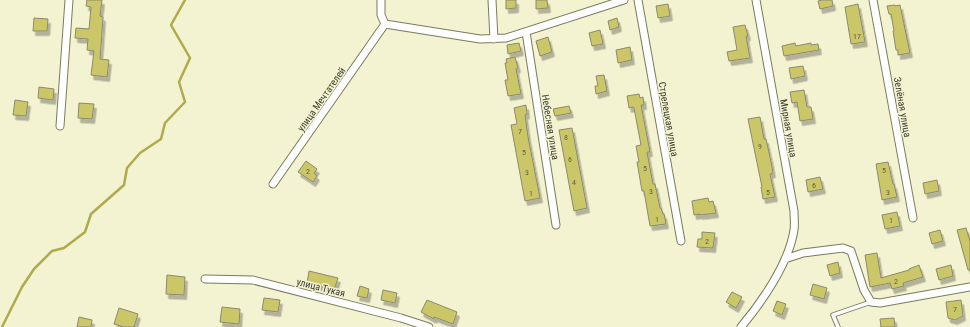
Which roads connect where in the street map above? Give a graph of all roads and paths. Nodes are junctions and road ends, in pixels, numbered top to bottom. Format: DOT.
graph roads {
  1 [pos="69,0"];
  2 [pos="381,0"];
  3 [pos="492,0"];
  4 [pos="624,0"];
  5 [pos="638,0"];
  6 [pos="756,0"];
  7 [pos="873,0"];
  8 [pos="385,24"];
  9 [pos="526,32"];
  10 [pos="494,39"];
  11 [pos="60,126"];
  12 [pos="273,184"];
  13 [pos="913,218"];
  14 [pos="556,225"];
  15 [pos="681,240"];
  16 [pos="785,258"];
  17 [pos="205,279"];
  18 [pos="970,287"];
  19 [pos="871,302"];
  20 [pos="429,327"];
  21 [pos="741,327"];
  22 [pos="838,327"];
  1 -- 11 [label="street"];
  2 -- 8 [label="street"];
  3 -- 10 [label="street"];
  4 -- 9 [label="street"];
  5 -- 15 [label="street, Стрелецкая улица"];
  6 -- 16 [label="street, Мирная улица"];
  7 -- 13 [label="street, Зелёная улица"];
  8 -- 10 [label="street"];
  8 -- 12 [label="street, улица Мечтателей"];
  9 -- 10 [label="street"];
  9 -- 14 [label="street, Небесная улица"];
  16 -- 19 [label="street"];
  16 -- 21 [label="street, Мирная улица"];
  17 -- 20 [label="street, улица Тукая"];
  18 -- 19 [label="street"];
  19 -- 22 [label="lane"];
}
